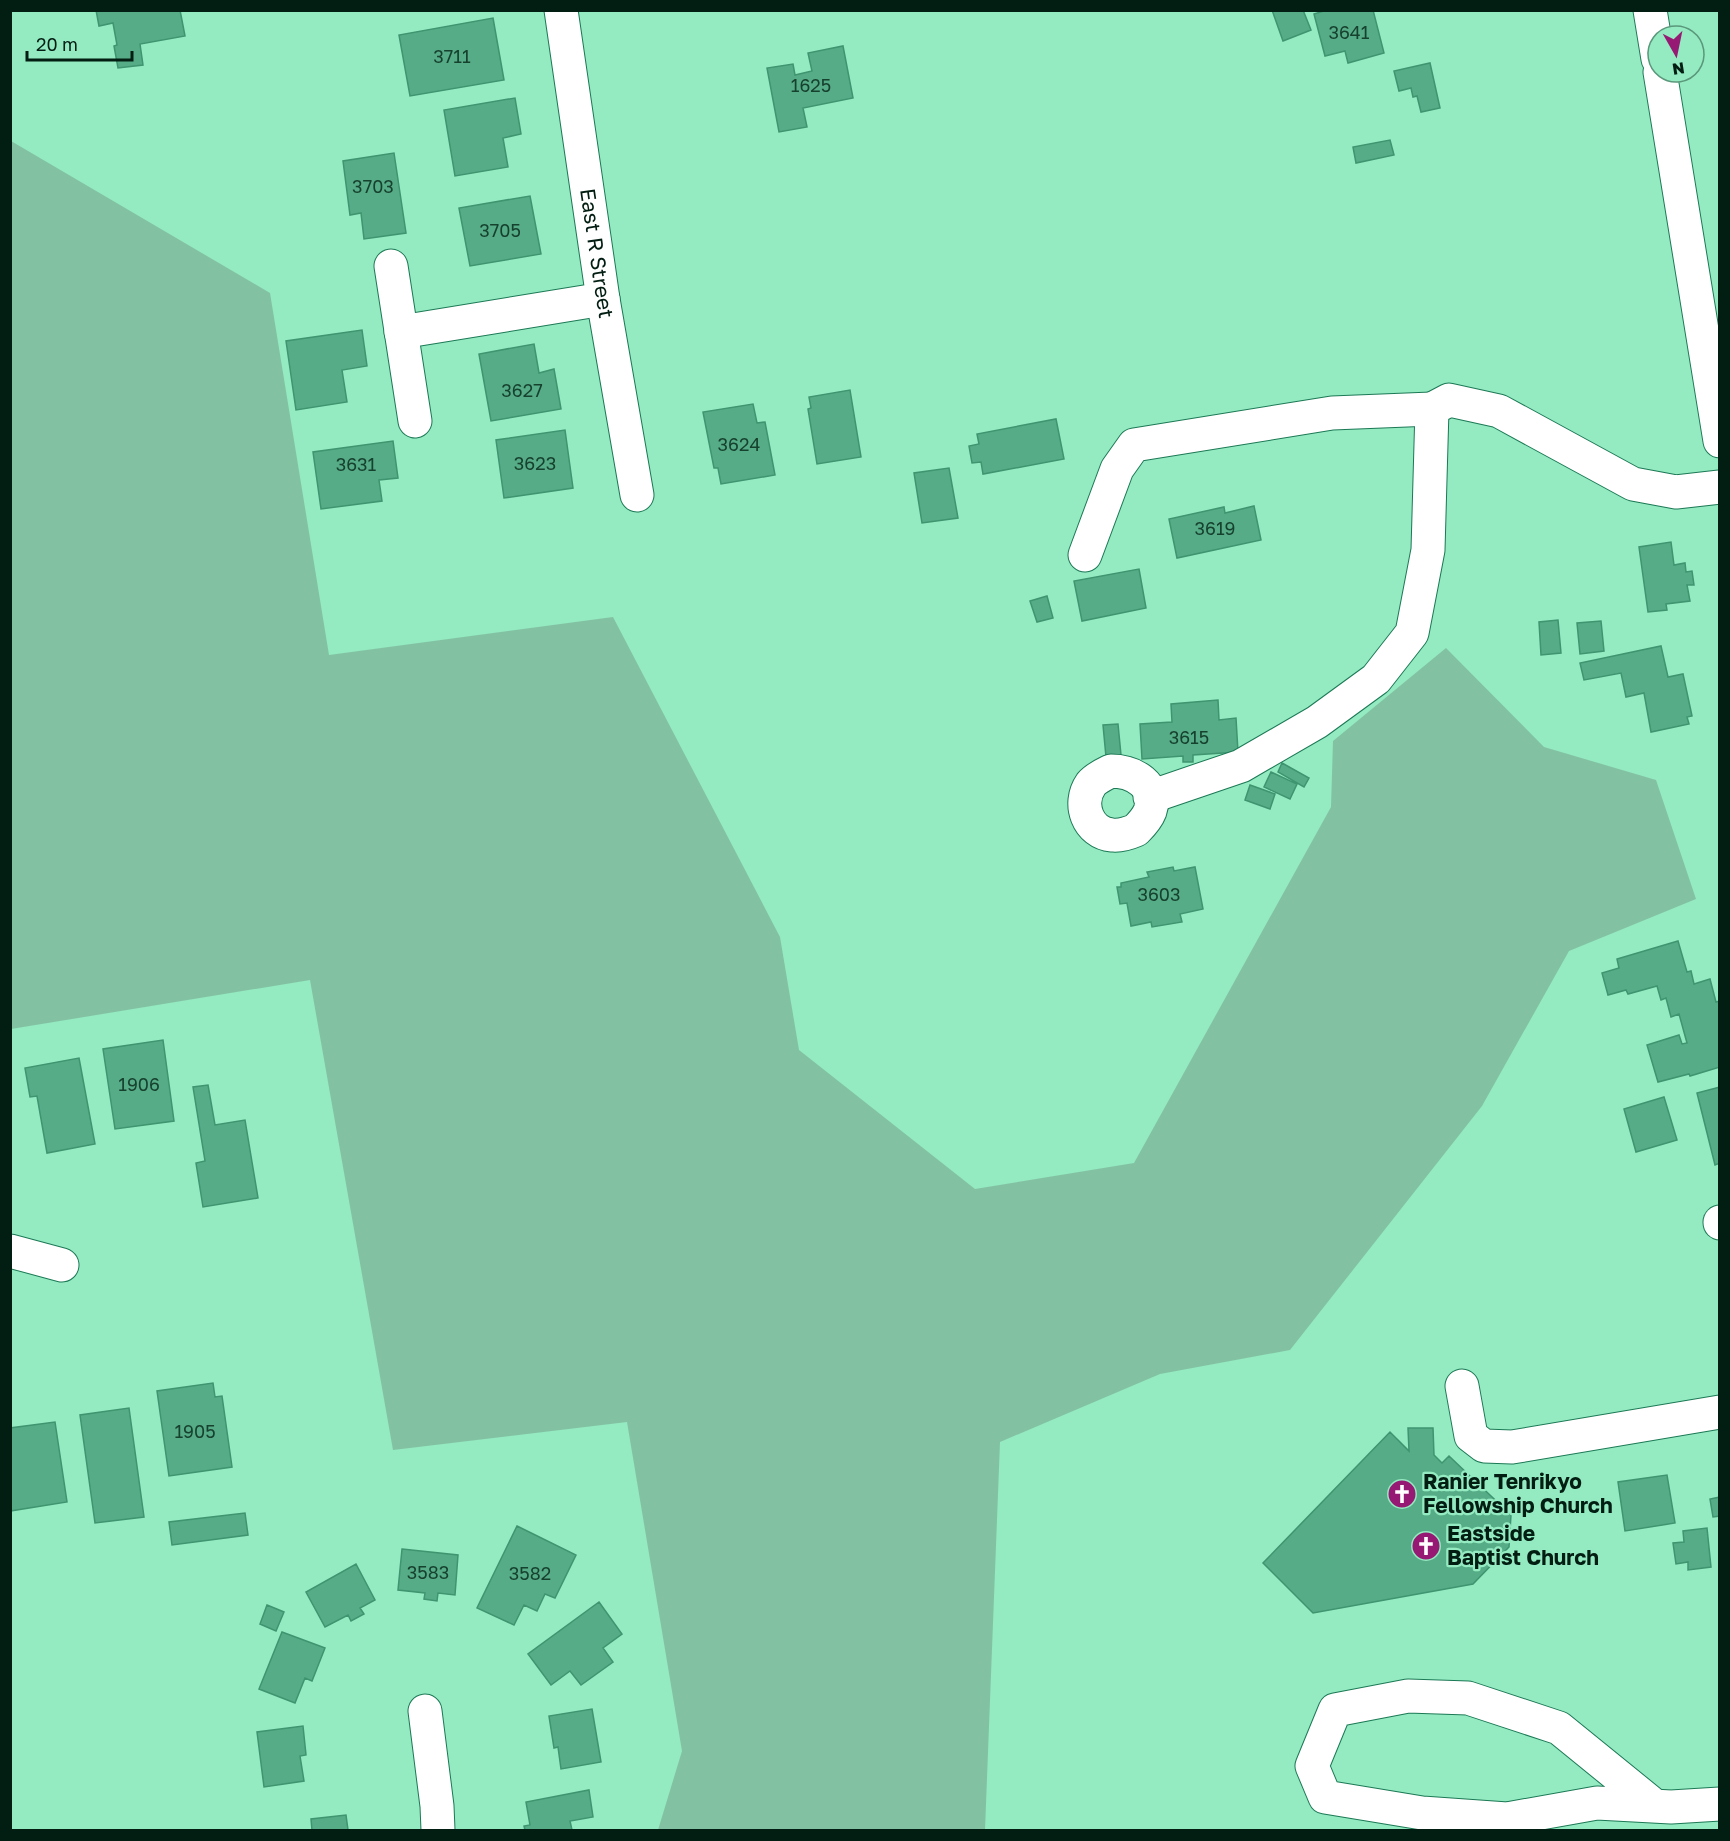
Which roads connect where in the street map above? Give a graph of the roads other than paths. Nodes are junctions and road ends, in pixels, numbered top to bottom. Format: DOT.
graph roads {
  1 [pos="561,10"];
  2 [pos="1662,84"];
  3 [pos="391,266"];
  4 [pos="603,299"];
  5 [pos="401,332"];
  6 [pos="1432,409"];
  7 [pos="415,421"];
  8 [pos="1719,441"];
  9 [pos="1719,486"];
  10 [pos="636,495"];
  11 [pos="1085,555"];
  12 [pos="1150,797"];
  13 [pos="10,1251"];
  14 [pos="62,1265"];
  15 [pos="1462,1386"];
  16 [pos="1719,1412"];
  17 [pos="425,1710"];
  18 [pos="1719,1804"];
  19 [pos="1655,1806"];
  20 [pos="438,1830"];
  1 -- 4 [label="street, East R Street"];
  2 -- 8 [label="street"];
  3 -- 5 [label="street"];
  4 -- 5 [label="street"];
  4 -- 10 [label="street, East R Street"];
  5 -- 7 [label="street"];
  6 -- 9 [label="street"];
  6 -- 11 [label="street"];
  6 -- 12 [label="street"];
  13 -- 14 [label="street"];
  15 -- 16 [label="street"];
  17 -- 20 [label="street"];
  18 -- 19 [label="street"];
  19 -- 19 [label="street"];
}
